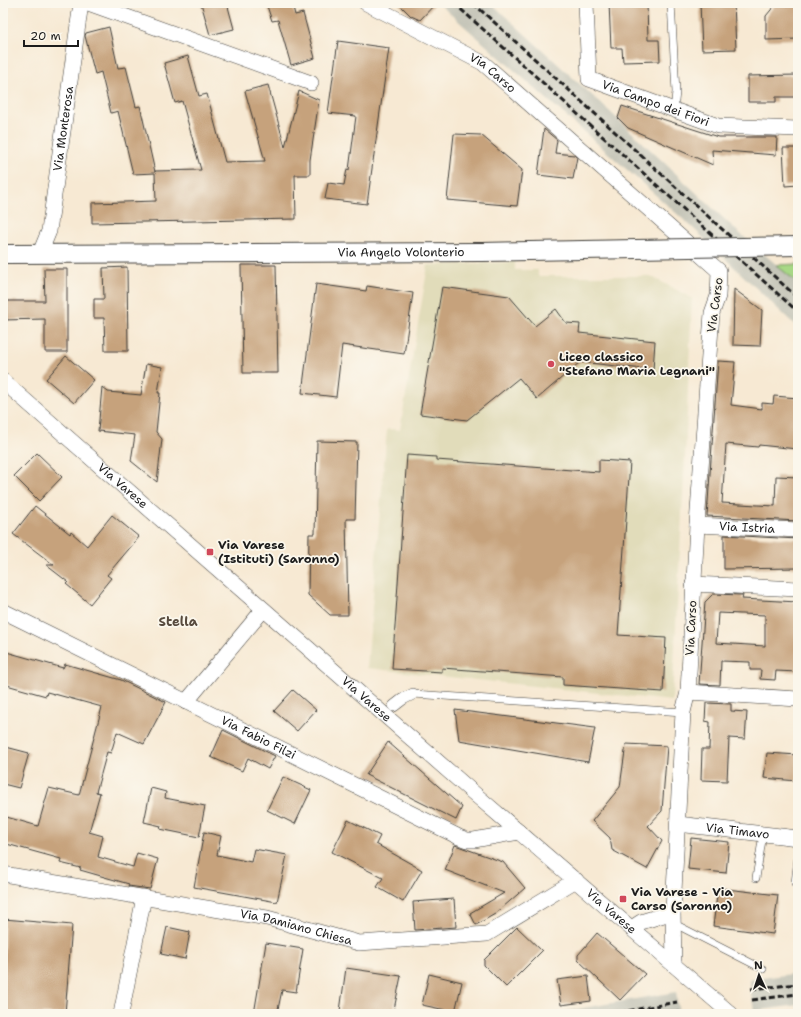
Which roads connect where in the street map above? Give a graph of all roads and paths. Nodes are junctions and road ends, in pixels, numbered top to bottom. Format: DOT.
graph roads {
  1 [pos="81,3"];
  2 [pos="88,3"];
  3 [pos="366,3"];
  4 [pos="586,3"];
  5 [pos="671,3"];
  6 [pos="311,83"];
  7 [pos="674,110"];
  8 [pos="798,130"];
  9 [pos="798,246"];
  10 [pos="40,253"];
  11 [pos="3,254"];
  12 [pos="3,381"];
  13 [pos="697,525"];
  14 [pos="798,530"];
  15 [pos="693,584"];
  16 [pos="798,589"];
  17 [pos="264,610"];
  18 [pos="3,611"];
  19 [pos="688,692"];
  20 [pos="413,694"];
  21 [pos="798,699"];
  22 [pos="186,702"];
  23 [pos="394,706"];
  24 [pos="683,712"];
  25 [pos="678,824"];
  26 [pos="518,832"];
  27 [pos="763,834"];
  28 [pos="798,838"];
  29 [pos="798,858"];
  30 [pos="3,874"];
  31 [pos="756,878"];
  32 [pos="576,880"];
  33 [pos="795,884"];
  34 [pos="144,897"];
  35 [pos="673,917"];
  36 [pos="632,928"];
  37 [pos="674,964"];
  38 [pos="763,968"];
  39 [pos="121,1014"];
  40 [pos="731,1014"];
  1 -- 10 [label="street, Via Monterosa"];
  2 -- 6 [label="street"];
  3 -- 13 [label="street, Via Carso"];
  4 -- 7 [label="street, Via Campo dei Fiori"];
  5 -- 7 [label="lane"];
  7 -- 8 [label="street, Via Campo dei Fiori"];
  9 -- 10 [label="street, Via Angelo Volonterio, bridge"];
  10 -- 11 [label="street, Via Angelo Volonterio"];
  12 -- 17 [label="street, Via Varese"];
  13 -- 14 [label="street, Via Istria"];
  13 -- 15 [label="street, Via Carso"];
  15 -- 16 [label="street"];
  15 -- 19 [label="street, Via Carso"];
  17 -- 22 [label="street"];
  17 -- 26 [label="street, Via Varese"];
  18 -- 22 [label="street, Via Fabio Filzi"];
  19 -- 21 [label="street"];
  19 -- 24 [label="street, Via Carso"];
  20 -- 23 [label="street"];
  20 -- 24 [label="lane"];
  22 -- 26 [label="street, Via Fabio Filzi"];
  24 -- 25 [label="street, Via Carso"];
  25 -- 27 [label="street, Via Timavo"];
  25 -- 35 [label="street, Via Carso"];
  26 -- 32 [label="street, Via Varese"];
  27 -- 28 [label="street, Via Timavo"];
  27 -- 31 [label="lane"];
  29 -- 33 [label="lane"];
  30 -- 34 [label="street, Via Damiano Chiesa"];
  32 -- 34 [label="street, Via Damiano Chiesa"];
  32 -- 36 [label="street, Via Varese"];
  34 -- 39 [label="street"];
  35 -- 36 [label="street"];
  35 -- 37 [label="street, Via Carso"];
  35 -- 38 [label="lane"];
  36 -- 37 [label="street, Via Varese"];
  37 -- 40 [label="street, Via Varese"];
}
